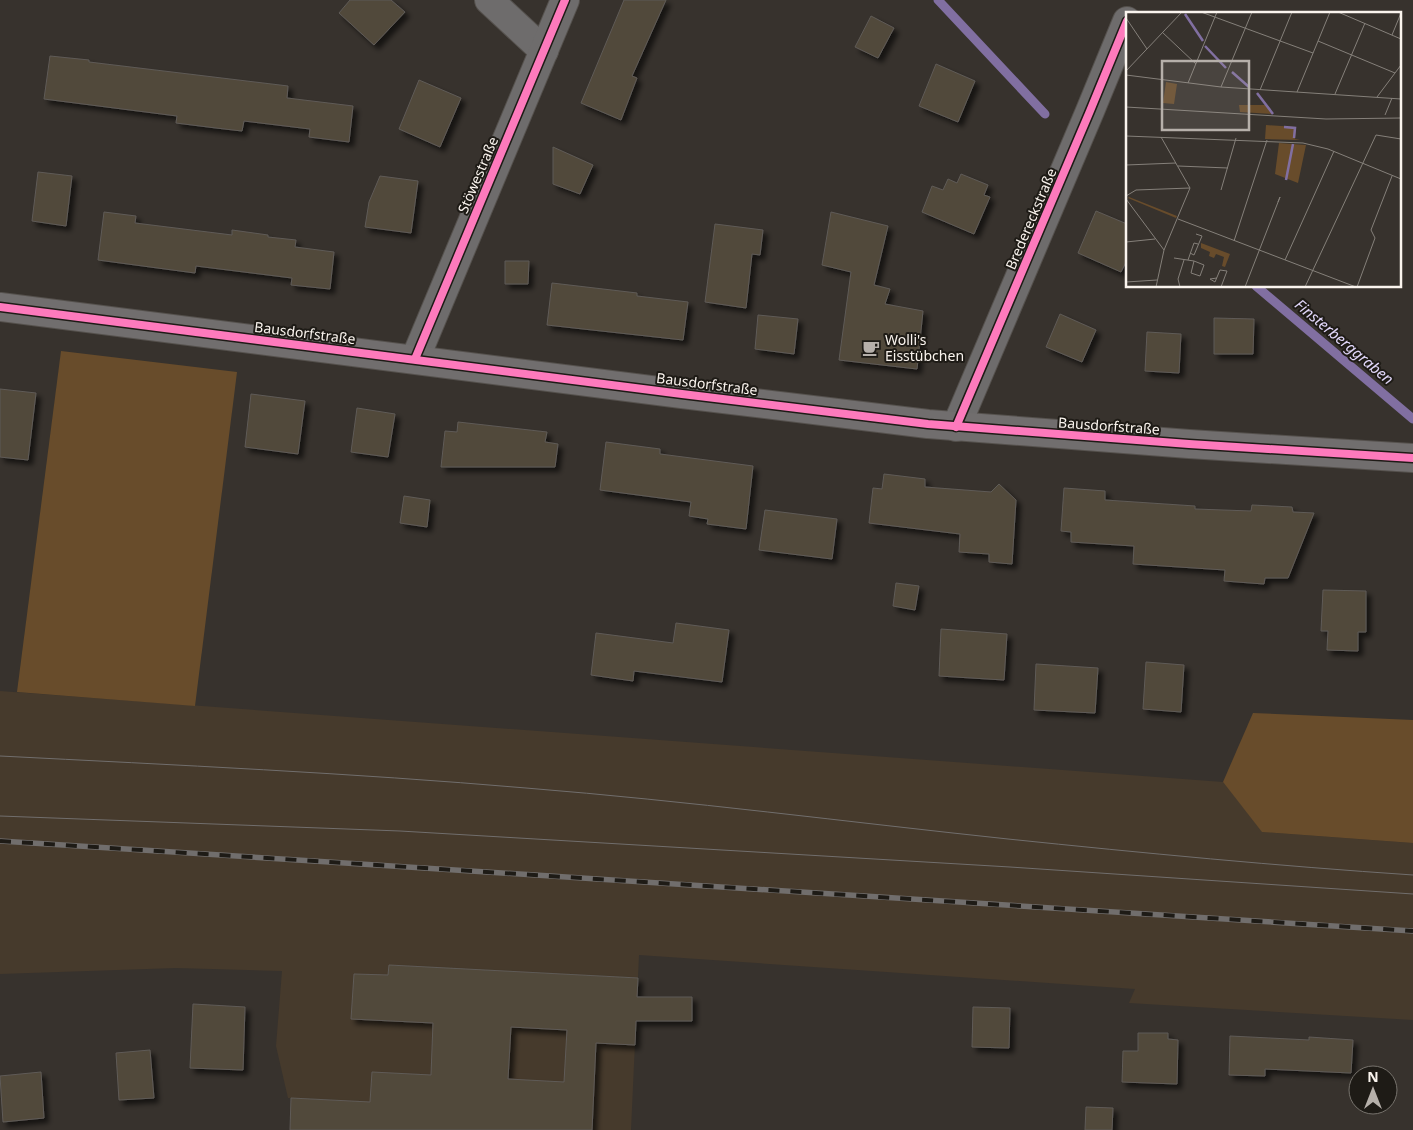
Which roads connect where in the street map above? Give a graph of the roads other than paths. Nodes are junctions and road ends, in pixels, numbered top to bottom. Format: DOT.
graph roads {
  1 [pos="489,0"];
  2 [pos="565,0"];
  3 [pos="1135,0"];
  4 [pos="1131,12"];
  5 [pos="1126,23"];
  6 [pos="544,51"];
  7 [pos="0,307"];
  8 [pos="415,360"];
  9 [pos="956,426"];
  10 [pos="1413,458"];
  1 -- 6 [label="street"];
  2 -- 6 [label="street, Stöwestraße"];
  3 -- 4 [label="street"];
  5 -- 9 [label="street, Bredereckstraße"];
  6 -- 8 [label="street, Stöwestraße"];
  7 -- 8 [label="street, Bausdorfstraße"];
  8 -- 9 [label="street, Bausdorfstraße"];
  9 -- 10 [label="street, Bausdorfstraße"];
}
